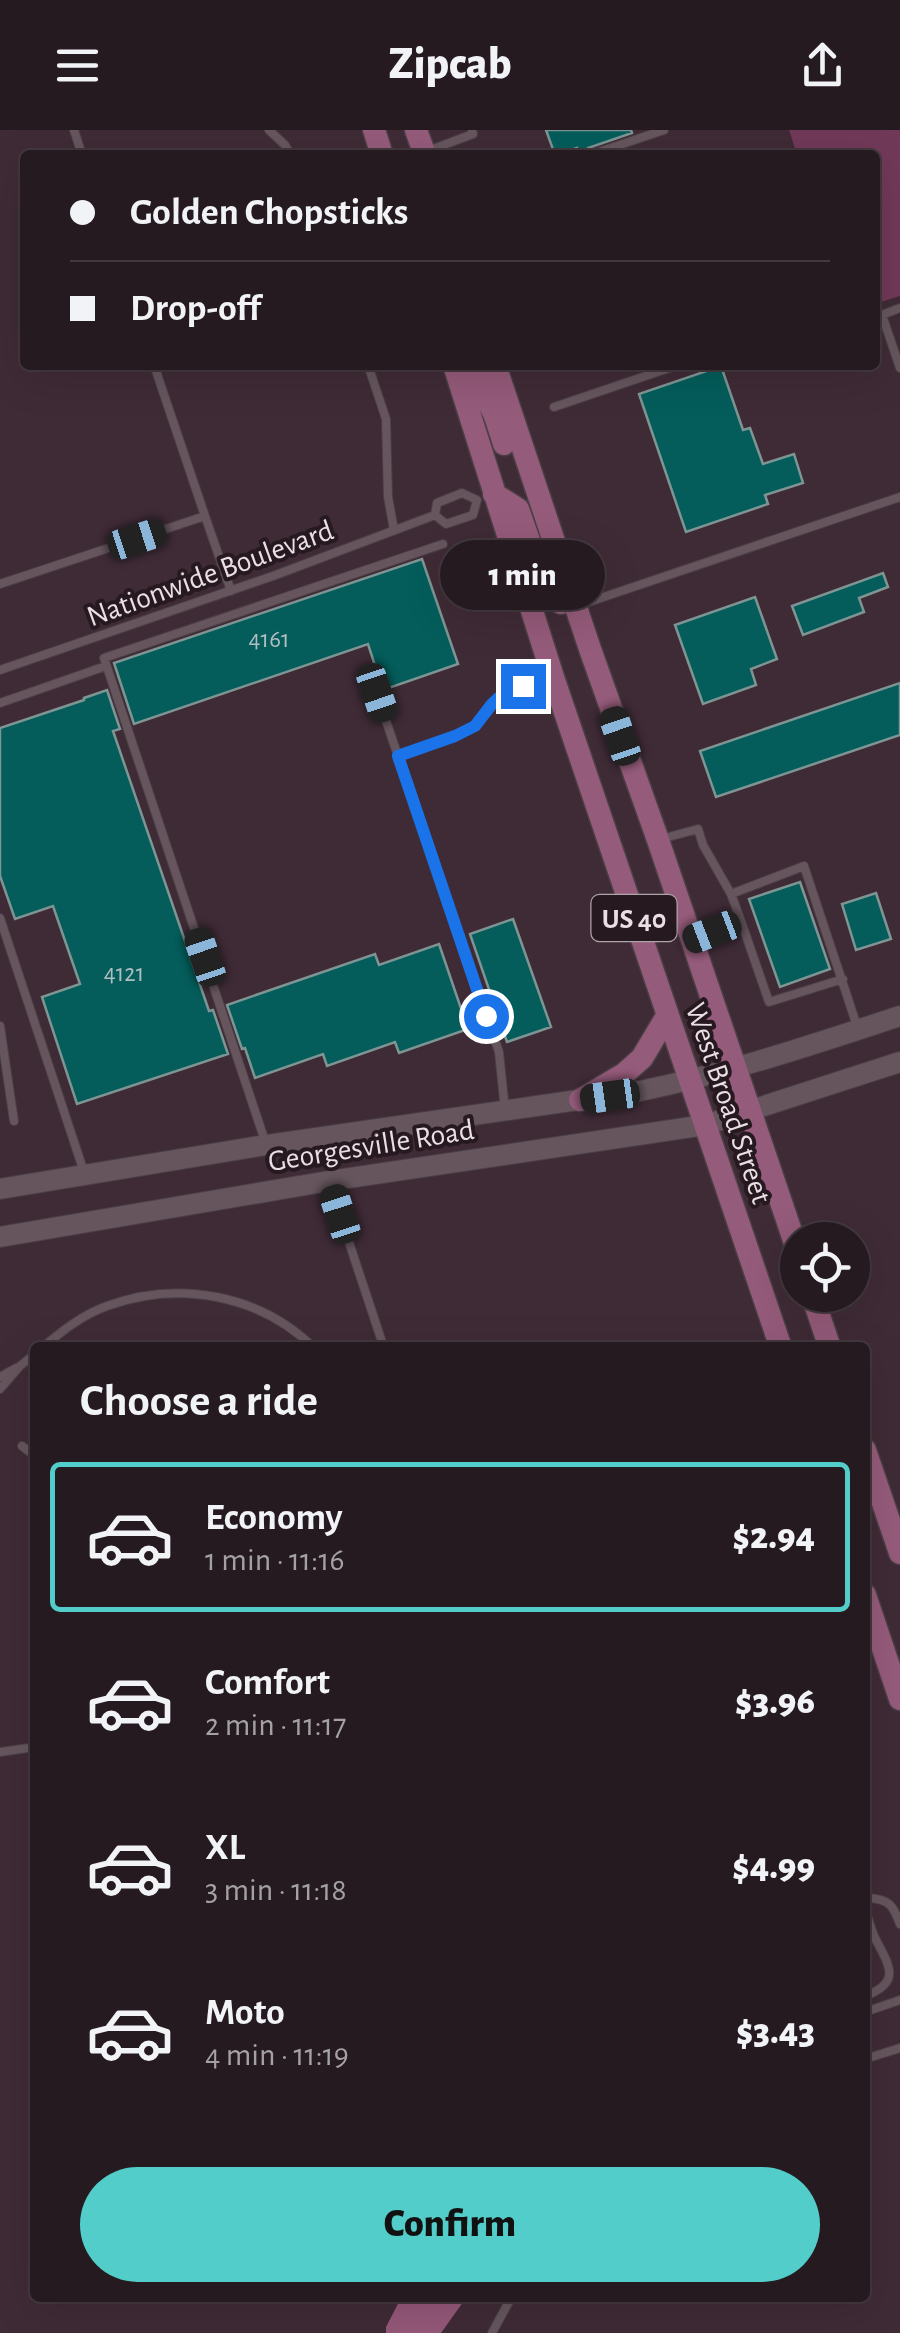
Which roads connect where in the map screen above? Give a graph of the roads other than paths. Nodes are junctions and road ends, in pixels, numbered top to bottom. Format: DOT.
graph roads {
  1 [pos="269,130"];
  2 [pos="472,130"];
  3 [pos="664,130"];
  4 [pos="422,146"];
  5 [pos="289,150"];
  6 [pos="605,150"];
  7 [pos="900,308"];
  8 [pos="900,368"];
  9 [pos="156,370"];
  10 [pos="370,370"];
  11 [pos="455,370"];
  12 [pos="472,370"];
  13 [pos="497,370"];
  14 [pos="663,370"];
  15 [pos="554,407"];
  16 [pos="532,478"];
  17 [pos="486,497"];
  18 [pos="900,497"];
  19 [pos="434,515"];
  20 [pos="205,516"];
  21 [pos="394,530"];
  22 [pos="443,544"];
  23 [pos="0,584"];
  24 [pos="231,591"];
  25 [pos="576,607"];
  26 [pos="106,666"];
  27 [pos="0,670"];
  28 [pos="370,670"];
  29 [pos="553,677"];
  30 [pos="0,703"];
  31 [pos="398,756"];
  32 [pos="642,798"];
  33 [pos="658,840"];
  34 [pos="732,894"];
  35 [pos="0,918"];
  36 [pos="742,924"];
  37 [pos="691,940"];
  38 [pos="843,979"];
  39 [pos="667,1016"];
  40 [pos="900,1016"];
  41 [pos="0,1026"];
  42 [pos="858,1030"];
  43 [pos="900,1062"];
  44 [pos="736,1069"];
  45 [pos="690,1081"];
  46 [pos="580,1100"];
  47 [pos="505,1110"];
  48 [pos="750,1111"];
  49 [pos="14,1121"];
  50 [pos="705,1125"];
  51 [pos="266,1144"];
  52 [pos="85,1174"];
  53 [pos="329,1180"];
  54 [pos="0,1189"];
  55 [pos="788,1222"];
  56 [pos="0,1237"];
  57 [pos="818,1312"];
  58 [pos="49,1342"];
  59 [pos="307,1342"];
  60 [pos="382,1342"];
  61 [pos="779,1342"];
  62 [pos="828,1342"];
  63 [pos="30,1358"];
  64 [pos="20,1366"];
  65 [pos="0,1377"];
  66 [pos="0,1390"];
  67 [pos="22,1446"];
  68 [pos="30,1452"];
  69 [pos="870,1465"];
  70 [pos="900,1553"];
  71 [pos="872,1635"];
  72 [pos="900,1697"];
  73 [pos="30,1747"];
  74 [pos="0,1752"];
  75 [pos="870,1898"];
  76 [pos="870,1923"];
  77 [pos="900,1924"];
  78 [pos="870,1994"];
  79 [pos="900,2000"];
  80 [pos="870,2010"];
  81 [pos="900,2048"];
  82 [pos="870,2058"];
  83 [pos="508,2302"];
  84 [pos="492,2333"];
  1 -- 5 [label="lane"];
  2 -- 4 [label="lane"];
  3 -- 6 [label="lane"];
  7 -- 8 [label="lane"];
  9 -- 20 [label="lane"];
  10 -- 21 [label="lane"];
  11 -- 17 [label="main road, West Broad Street / US 40"];
  12 -- 16 [label="main road"];
  13 -- 16 [label="main road, West Broad Street / US 40"];
  14 -- 15 [label="lane"];
  16 -- 25 [label="main road, West Broad Street / US 40"];
  17 -- 19 [label="lane, Nationwide Boulevard"];
  17 -- 19 [label="lane, Nationwide Boulevard"];
  17 -- 29 [label="main road, West Broad Street / US 40"];
  17 -- 32 [label="main road"];
  18 -- 25 [label="lane"];
  19 -- 21 [label="lane, Nationwide Boulevard"];
  20 -- 23 [label="lane"];
  20 -- 24 [label="lane"];
  21 -- 24 [label="lane, Nationwide Boulevard"];
  22 -- 26 [label="lane"];
  24 -- 27 [label="lane, Nationwide Boulevard"];
  25 -- 32 [label="main road, West Broad Street / US 40"];
  26 -- 30 [label="lane"];
  26 -- 51 [label="lane"];
  28 -- 31 [label="lane"];
  29 -- 31 [label="lane"];
  29 -- 39 [label="main road, West Broad Street / US 40"];
  31 -- 47 [label="lane"];
  32 -- 33 [label="main road, West Broad Street / US 40"];
  33 -- 34 [label="lane"];
  33 -- 37 [label="main road, West Broad Street / US 40"];
  34 -- 36 [label="lane"];
  34 -- 38 [label="lane"];
  35 -- 52 [label="lane"];
  36 -- 37 [label="lane"];
  36 -- 38 [label="lane"];
  37 -- 44 [label="main road, West Broad Street / US 40"];
  38 -- 42 [label="lane"];
  39 -- 45 [label="main road, West Broad Street / US 40"];
  39 -- 46 [label="main road"];
  40 -- 42 [label="main road, Georgesville Road"];
  41 -- 49 [label="lane"];
  42 -- 44 [label="main road, Georgesville Road"];
  43 -- 48 [label="main road, Georgesville Road"];
  44 -- 45 [label="main road, Georgesville Road"];
  44 -- 48 [label="main road, West Broad Street / US 40"];
  45 -- 46 [label="main road, Georgesville Road"];
  45 -- 50 [label="main road, West Broad Street / US 40"];
  46 -- 47 [label="main road, Georgesville Road"];
  47 -- 51 [label="main road, Georgesville Road"];
  48 -- 50 [label="main road, Georgesville Road"];
  48 -- 55 [label="main road, West Broad Street / US 40"];
  50 -- 53 [label="main road, Georgesville Road"];
  50 -- 61 [label="main road, West Broad Street / US 40"];
  51 -- 52 [label="main road, Georgesville Road"];
  52 -- 54 [label="main road, Georgesville Road"];
  53 -- 56 [label="main road, Georgesville Road"];
  53 -- 60 [label="lane"];
  57 -- 62 [label="main road"];
  58 -- 59 [label="lane"];
  63 -- 64 [label="lane"];
  64 -- 65 [label="lane"];
  64 -- 66 [label="lane"];
  67 -- 68 [label="lane"];
  69 -- 70 [label="main road"];
  71 -- 72 [label="main road"];
  73 -- 74 [label="lane"];
  75 -- 77 [label="lane"];
  76 -- 78 [label="lane"];
  79 -- 80 [label="lane"];
  81 -- 82 [label="lane"];
  83 -- 84 [label="lane"];
}
